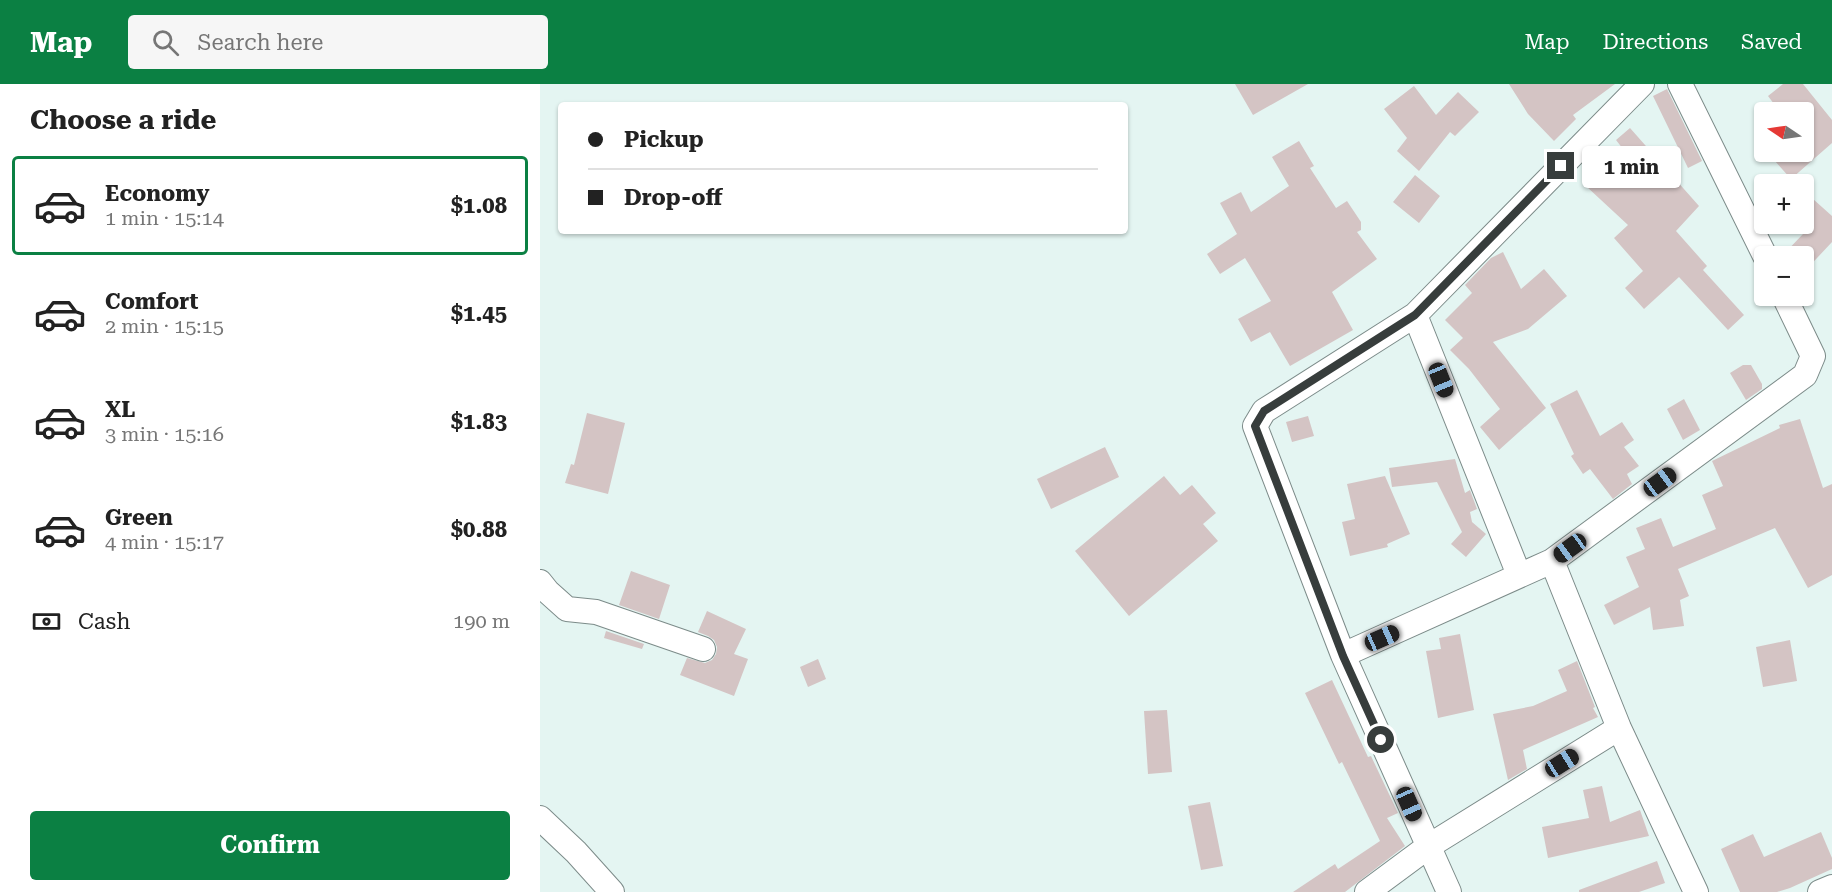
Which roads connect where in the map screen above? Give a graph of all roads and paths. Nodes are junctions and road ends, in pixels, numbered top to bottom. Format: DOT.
graph roads {
  1 [pos="1642,84"];
  2 [pos="1680,84"];
  3 [pos="1760,246"];
  4 [pos="1789,306"];
  5 [pos="1415,315"];
  6 [pos="1552,561"];
  7 [pos="1519,575"];
  8 [pos="540,582"];
  9 [pos="703,649"];
  10 [pos="1343,656"];
  11 [pos="1619,728"];
  12 [pos="540,818"];
  13 [pos="1428,846"];
  14 [pos="1832,887"];
  15 [pos="612,892"];
  16 [pos="1367,892"];
  17 [pos="1449,892"];
  18 [pos="1696,892"];
  19 [pos="1820,892"];
  1 -- 5 [label="street"];
  2 -- 3 [label="street"];
  4 -- 6 [label="street"];
  5 -- 7 [label="street"];
  5 -- 10 [label="street"];
  6 -- 7 [label="street"];
  6 -- 11 [label="street"];
  7 -- 10 [label="street"];
  8 -- 9 [label="street"];
  10 -- 13 [label="street"];
  11 -- 13 [label="street"];
  11 -- 18 [label="street"];
  12 -- 15 [label="street"];
  13 -- 16 [label="street"];
  13 -- 17 [label="street"];
  14 -- 19 [label="street"];
}
